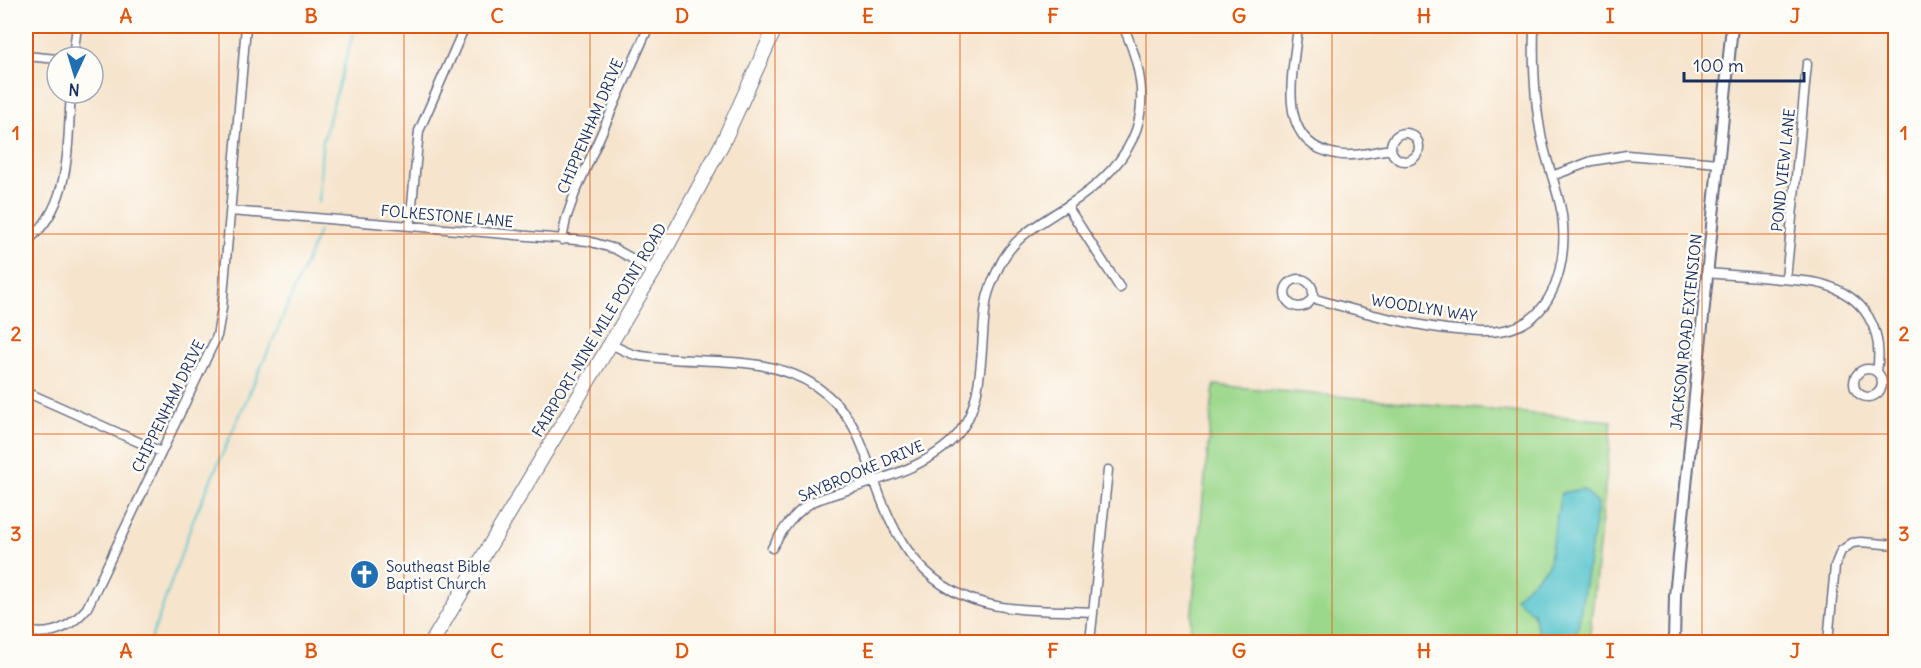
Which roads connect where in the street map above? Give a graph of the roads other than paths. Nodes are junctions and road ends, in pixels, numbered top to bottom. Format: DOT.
graph roads {
  1 [pos="77,26"];
  2 [pos="246,26"];
  3 [pos="465,26"];
  4 [pos="649,26"];
  5 [pos="776,26"];
  6 [pos="1123,26"];
  7 [pos="1299,26"];
  8 [pos="1534,26"];
  9 [pos="1732,26"];
  10 [pos="75,45"];
  11 [pos="26,56"];
  12 [pos="45,58"];
  13 [pos="1807,64"];
  14 [pos="70,105"];
  15 [pos="1391,149"];
  16 [pos="1718,163"];
  17 [pos="1552,176"];
  18 [pos="1067,206"];
  19 [pos="231,211"];
  20 [pos="410,225"];
  21 [pos="562,240"];
  22 [pos="26,242"];
  23 [pos="654,271"];
  24 [pos="1707,273"];
  25 [pos="1786,279"];
  26 [pos="1120,288"];
  27 [pos="1312,298"];
  28 [pos="611,344"];
  29 [pos="1877,372"];
  30 [pos="26,392"];
  31 [pos="161,452"];
  32 [pos="1108,470"];
  33 [pos="874,480"];
  34 [pos="1896,545"];
  35 [pos="772,548"];
  36 [pos="1093,612"];
  37 [pos="26,631"];
  38 [pos="432,642"];
  39 [pos="1090,642"];
  40 [pos="1674,642"];
  41 [pos="1828,642"];
  1 -- 10 [label="street"];
  2 -- 19 [label="street, CHIPPENHAM DRIVE"];
  3 -- 20 [label="street"];
  4 -- 21 [label="street, CHIPPENHAM DRIVE"];
  5 -- 23 [label="main road, FAIRPORT-NINE MILE POINT ROAD"];
  6 -- 18 [label="street, SAYBROOKE DRIVE"];
  7 -- 15 [label="street"];
  8 -- 17 [label="street, WOODLYN WAY"];
  9 -- 16 [label="street, JACKSON ROAD EXTENSION"];
  11 -- 12 [label="street"];
  13 -- 25 [label="street, POND VIEW LANE"];
  14 -- 22 [label="street"];
  16 -- 17 [label="street"];
  16 -- 24 [label="street, JACKSON ROAD EXTENSION"];
  17 -- 27 [label="street, WOODLYN WAY"];
  18 -- 26 [label="street"];
  18 -- 33 [label="street, SAYBROOKE DRIVE"];
  19 -- 20 [label="street, FOLKESTONE LANE"];
  19 -- 31 [label="street, CHIPPENHAM DRIVE"];
  20 -- 21 [label="street, FOLKESTONE LANE"];
  21 -- 23 [label="street, FOLKESTONE LANE"];
  23 -- 28 [label="main road, FAIRPORT-NINE MILE POINT ROAD"];
  24 -- 25 [label="street"];
  24 -- 40 [label="street, JACKSON ROAD EXTENSION"];
  25 -- 29 [label="street"];
  28 -- 33 [label="street"];
  28 -- 38 [label="main road, FAIRPORT-NINE MILE POINT ROAD"];
  30 -- 31 [label="street"];
  31 -- 37 [label="street, CHIPPENHAM DRIVE"];
  32 -- 36 [label="street"];
  33 -- 35 [label="street, SAYBROOKE DRIVE"];
  33 -- 36 [label="street"];
  34 -- 41 [label="street"];
  36 -- 39 [label="street"];
}
